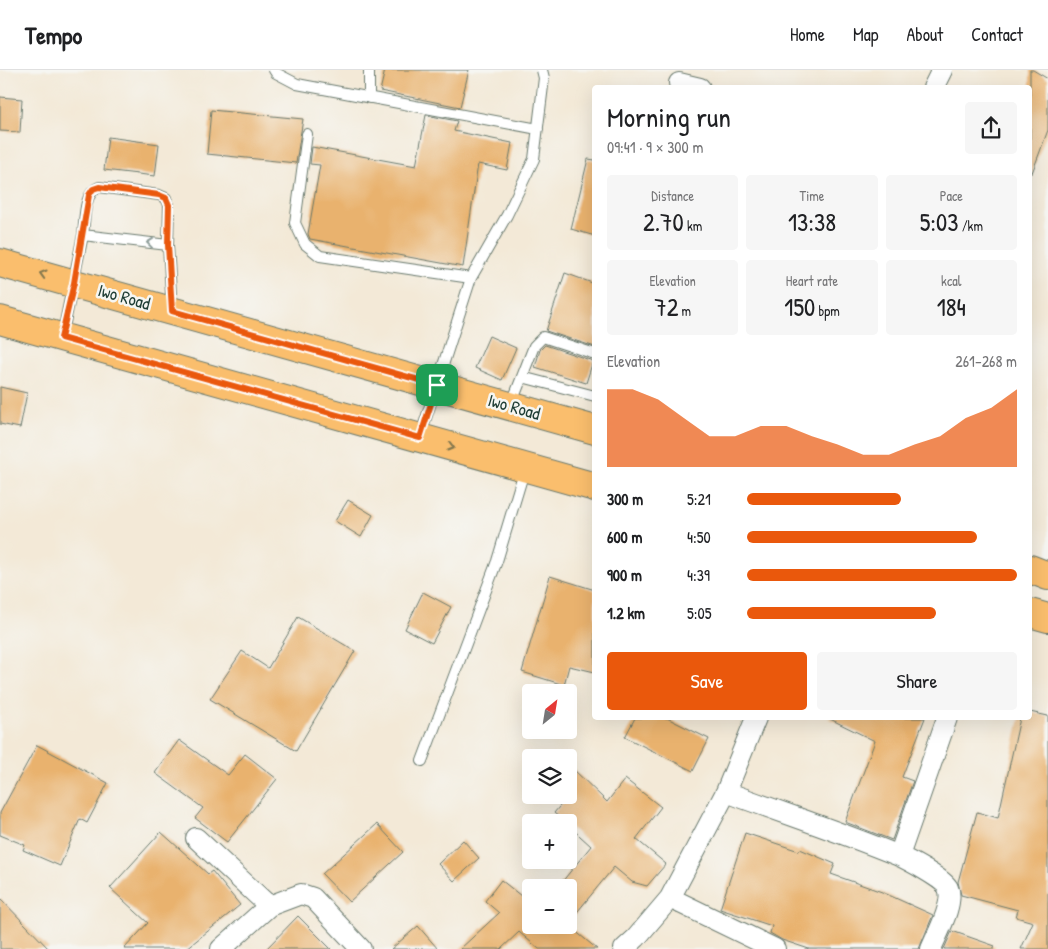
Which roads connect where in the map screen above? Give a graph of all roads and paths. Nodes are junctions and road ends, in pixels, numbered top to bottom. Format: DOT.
graph roads {
  1 [pos="274,70"];
  2 [pos="369,70"];
  3 [pos="542,70"];
  4 [pos="942,70"];
  5 [pos="679,83"];
  6 [pos="687,85"];
  7 [pos="934,85"];
  8 [pos="369,98"];
  9 [pos="538,129"];
  10 [pos="307,134"];
  11 [pos="83,235"];
  12 [pos="168,245"];
  13 [pos="0,262"];
  14 [pos="471,278"];
  15 [pos="74,283"];
  16 [pos="172,311"];
  17 [pos="0,320"];
  18 [pos="61,338"];
  19 [pos="592,353"];
  20 [pos="522,376"];
  21 [pos="437,385"];
  22 [pos="592,395"];
  23 [pos="511,406"];
  24 [pos="592,426"];
  25 [pos="420,438"];
  26 [pos="526,467"];
  27 [pos="592,486"];
  28 [pos="1032,571"];
  29 [pos="1048,576"];
  30 [pos="1032,614"];
  31 [pos="1048,618"];
  32 [pos="755,720"];
  33 [pos="946,720"];
  34 [pos="422,761"];
  35 [pos="726,792"];
  36 [pos="196,838"];
  37 [pos="899,856"];
  38 [pos="670,898"];
  39 [pos="269,906"];
  40 [pos="221,949"];
  41 [pos="361,949"];
  42 [pos="624,949"];
  43 [pos="775,949"];
  44 [pos="931,949"];
  1 -- 8 [label="lane"];
  2 -- 8 [label="lane"];
  3 -- 9 [label="lane"];
  4 -- 7 [label="street"];
  5 -- 6 [label="street"];
  8 -- 9 [label="lane"];
  9 -- 14 [label="lane"];
  10 -- 14 [label="lane"];
  12 -- 11 [label="lane, one-way"];
  11 -- 12 [label="lane"];
  11 -- 15 [label="lane"];
  12 -- 16 [label="lane"];
  15 -- 13 [label="main road, Iwo Road, one-way"];
  14 -- 21 [label="lane"];
  15 -- 16 [label="main road, Iwo Road"];
  15 -- 18 [label="lane"];
  16 -- 21 [label="main road, Iwo Road"];
  17 -- 18 [label="main road"];
  18 -- 25 [label="main road"];
  19 -- 20 [label="lane"];
  20 -- 22 [label="lane"];
  20 -- 23 [label="lane"];
  21 -- 23 [label="main road, Iwo Road"];
  21 -- 25 [label="lane"];
  23 -- 24 [label="main road, Iwo Road"];
  25 -- 26 [label="main road, one-way"];
  26 -- 27 [label="main road"];
  26 -- 34 [label="lane"];
  28 -- 29 [label="main road"];
  30 -- 31 [label="main road"];
  32 -- 35 [label="street"];
  33 -- 37 [label="street"];
  35 -- 37 [label="street"];
  35 -- 38 [label="street"];
  36 -- 39 [label="street"];
  37 -- 44 [label="street"];
  38 -- 42 [label="street"];
  38 -- 43 [label="street"];
  39 -- 40 [label="street"];
  39 -- 41 [label="street"];
}
